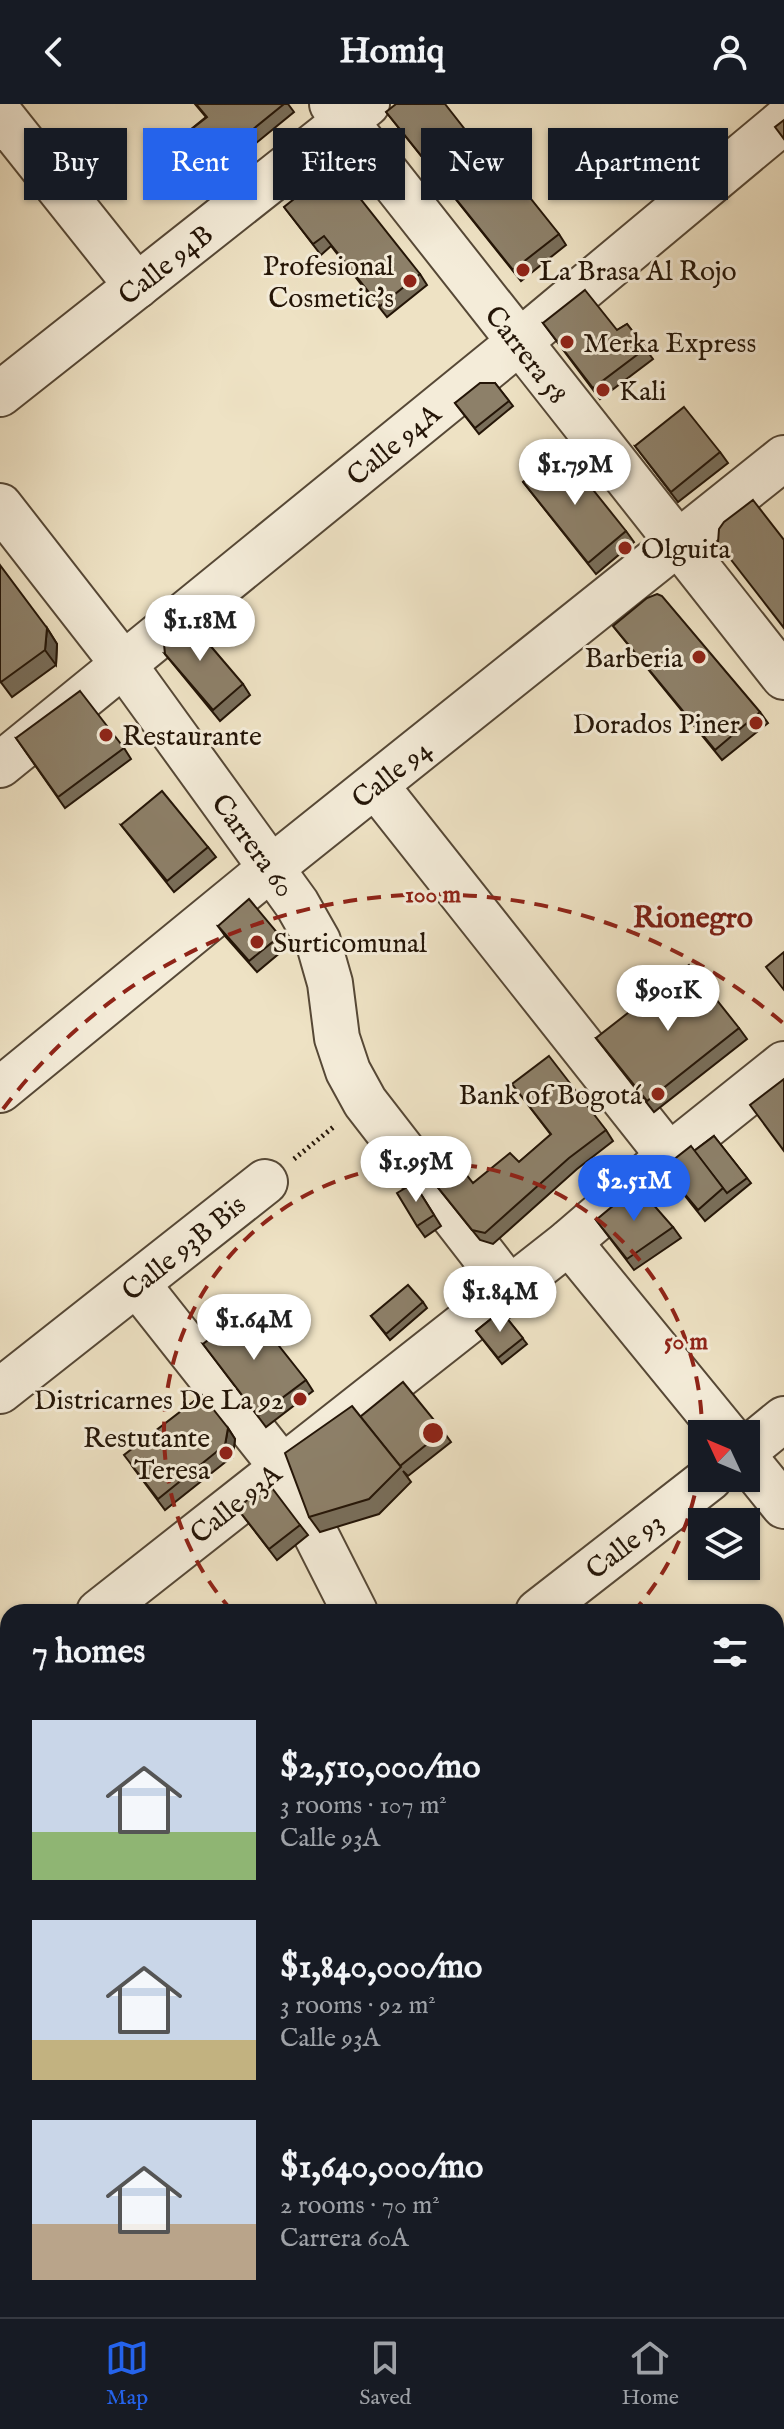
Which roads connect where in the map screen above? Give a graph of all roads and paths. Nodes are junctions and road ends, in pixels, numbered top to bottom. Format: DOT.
graph roads {
  1 [pos="348,110"];
  2 [pos="0,114"];
  3 [pos="784,121"];
  4 [pos="137,286"];
  5 [pos="518,343"];
  6 [pos="0,394"];
  7 [pos="784,458"];
  8 [pos="0,506"];
  9 [pos="678,543"];
  10 [pos="124,665"];
  11 [pos="784,677"];
  12 [pos="0,765"];
  13 [pos="376,786"];
  14 [pos="271,868"];
  15 [pos="784,1064"];
  16 [pos="0,1090"];
  17 [pos="365,1102"];
  18 [pos="669,1156"];
  19 [pos="265,1182"];
  20 [pos="569,1242"];
  21 [pos="138,1285"];
  22 [pos="509,1288"];
  23 [pos="0,1391"];
  24 [pos="784,1419"];
  25 [pos="715,1420"];
  26 [pos="760,1439"];
  27 [pos="281,1466"];
  28 [pos="760,1476"];
  29 [pos="692,1492"];
  30 [pos="784,1506"];
  31 [pos="109,1604"];
  32 [pos="351,1604"];
  33 [pos="548,1604"];
  1 -- 4 [label="street, Calle 94B"];
  1 -- 5 [label="street, Carrera 58"];
  2 -- 4 [label="street"];
  3 -- 5 [label="street, Calle 94A"];
  4 -- 6 [label="street, Calle 94B"];
  5 -- 9 [label="street, Carrera 58"];
  5 -- 10 [label="street, Calle 94A"];
  7 -- 9 [label="street, Calle 94"];
  8 -- 10 [label="street, Carrera 60"];
  9 -- 11 [label="street, Carrera 58"];
  9 -- 13 [label="street, Calle 94"];
  10 -- 12 [label="street, Calle 94A"];
  10 -- 14 [label="street, Carrera 60"];
  13 -- 14 [label="street, Calle 94"];
  13 -- 18 [label="street"];
  14 -- 16 [label="street, Calle 94"];
  14 -- 17 [label="street, Carrera 60"];
  15 -- 18 [label="street, Calle 93A"];
  17 -- 19 [label="path, Calle 93B Bis"];
  17 -- 22 [label="street, Carrera 60"];
  18 -- 20 [label="street, Calle 93A"];
  19 -- 21 [label="street, Calle 93B Bis"];
  20 -- 22 [label="street, Calle 93A"];
  20 -- 25 [label="street"];
  21 -- 23 [label="street, Calle 93B Bis"];
  21 -- 27 [label="street"];
  22 -- 27 [label="street, Calle 93A"];
  24 -- 26 [label="street"];
  27 -- 31 [label="street, Calle 93A"];
  27 -- 32 [label="street"];
  28 -- 30 [label="street"];
  29 -- 33 [label="street, Calle 93"];
}
